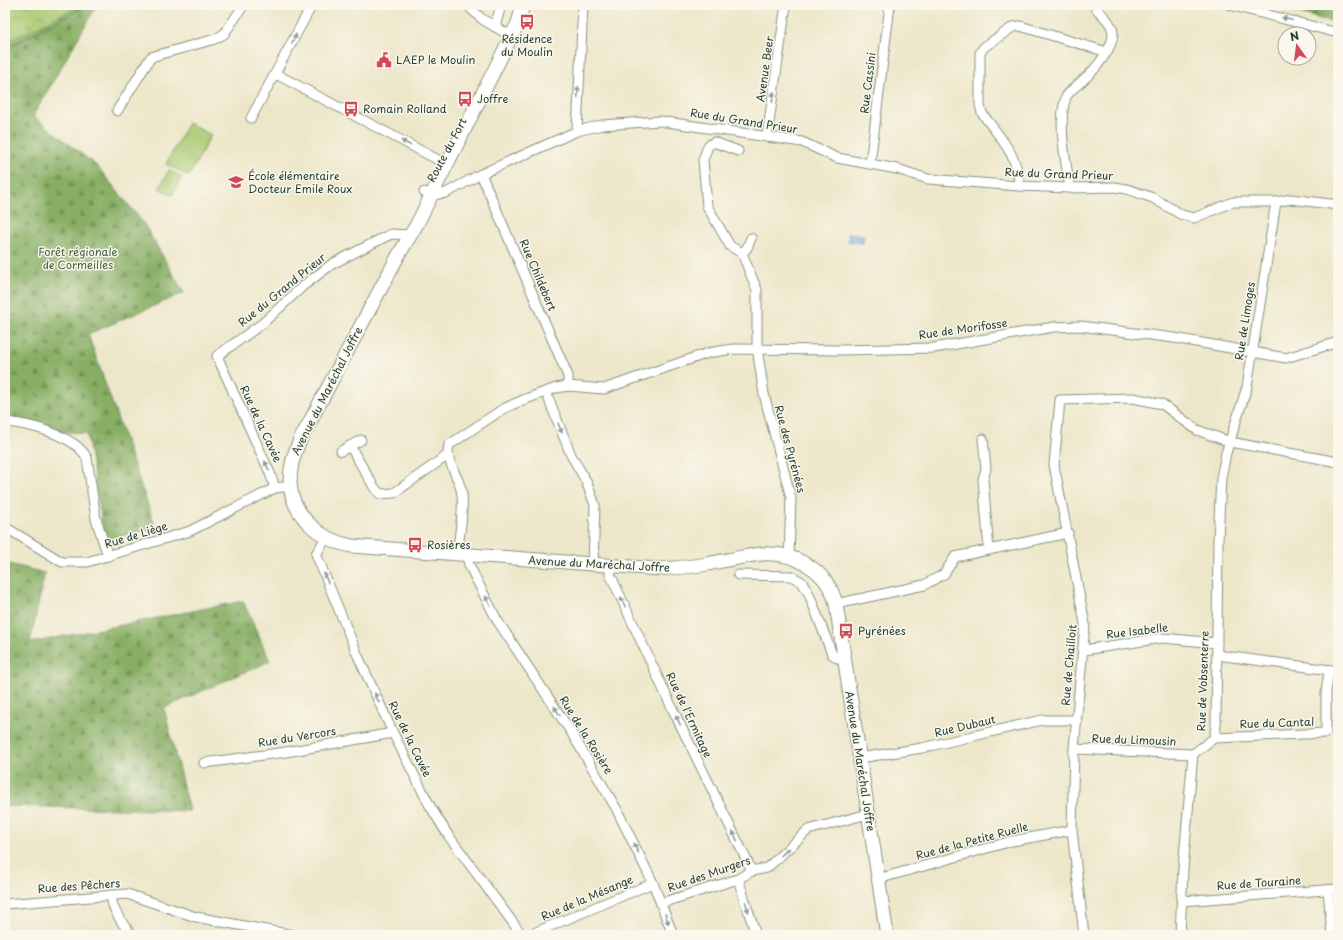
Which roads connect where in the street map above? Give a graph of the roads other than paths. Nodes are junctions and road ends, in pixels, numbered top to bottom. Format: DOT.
graph roads {
  1 [pos="244,5"];
  2 [pos="312,5"];
  3 [pos="467,5"];
  4 [pos="501,5"];
  5 [pos="523,5"];
  6 [pos="583,5"];
  7 [pos="786,5"];
  8 [pos="890,5"];
  9 [pos="1093,5"];
  10 [pos="1230,5"];
  11 [pos="495,27"];
  12 [pos="1338,33"];
  13 [pos="511,36"];
  14 [pos="1107,52"];
  15 [pos="276,74"];
  16 [pos="117,112"];
  17 [pos="251,118"];
  18 [pos="725,130"];
  19 [pos="577,131"];
  20 [pos="767,136"];
  21 [pos="724,146"];
  22 [pos="738,151"];
  23 [pos="870,164"];
  24 [pos="442,167"];
  25 [pos="481,174"];
  26 [pos="1019,186"];
  27 [pos="1070,188"];
  28 [pos="428,194"];
  29 [pos="1276,202"];
  30 [pos="1338,205"];
  31 [pos="425,209"];
  32 [pos="412,219"];
  33 [pos="408,235"];
  34 [pos="751,238"];
  35 [pos="742,253"];
  36 [pos="1338,342"];
  37 [pos="757,348"];
  38 [pos="1253,353"];
  39 [pos="217,356"];
  40 [pos="568,386"];
  41 [pos="546,392"];
  42 [pos="5,422"];
  43 [pos="983,439"];
  44 [pos="361,440"];
  45 [pos="1230,442"];
  46 [pos="350,446"];
  47 [pos="341,451"];
  48 [pos="448,455"];
  49 [pos="1338,462"];
  50 [pos="290,486"];
  51 [pos="274,488"];
  52 [pos="5,527"];
  53 [pos="1068,533"];
  54 [pos="326,538"];
  55 [pos="989,550"];
  56 [pos="462,555"];
  57 [pos="108,556"];
  58 [pos="789,557"];
  59 [pos="593,565"];
  60 [pos="611,566"];
  61 [pos="738,575"];
  62 [pos="836,604"];
  63 [pos="1217,643"];
  64 [pos="1084,650"];
  65 [pos="1216,655"];
  66 [pos="845,658"];
  67 [pos="1334,670"];
  68 [pos="1076,720"];
  69 [pos="393,733"];
  70 [pos="1214,738"];
  71 [pos="1074,749"];
  72 [pos="1193,754"];
  73 [pos="860,758"];
  74 [pos="204,763"];
  75 [pos="868,814"];
  76 [pos="1072,830"];
  77 [pos="752,871"];
  78 [pos="738,879"];
  79 [pos="878,879"];
  80 [pos="654,883"];
  81 [pos="1338,889"];
  82 [pos="1328,890"];
  83 [pos="111,894"];
  84 [pos="1182,902"];
  85 [pos="661,903"];
  86 [pos="5,904"];
  87 [pos="132,935"];
  88 [pos="293,935"];
  89 [pos="522,935"];
  90 [pos="529,935"];
  91 [pos="673,935"];
  92 [pos="756,935"];
  93 [pos="887,935"];
  94 [pos="1084,935"];
  95 [pos="1180,935"];
  96 [pos="1332,935"];
  1 -- 16 [label="street"];
  15 -- 2 [label="street, one-way"];
  3 -- 11 [label="street"];
  4 -- 11 [label="street"];
  5 -- 13 [label="street, Route du Fort"];
  19 -- 6 [label="street, one-way"];
  20 -- 7 [label="street, Avenue Beer, one-way"];
  8 -- 23 [label="street, Rue Cassini"];
  9 -- 14 [label="street"];
  12 -- 10 [label="street, one-way"];
  11 -- 13 [label="street"];
  13 -- 24 [label="street, Route du Fort"];
  14 -- 26 [label="street"];
  14 -- 27 [label="street"];
  15 -- 17 [label="street"];
  24 -- 15 [label="street, one-way"];
  18 -- 19 [label="street, Rue du Grand Prieur"];
  18 -- 20 [label="street, Rue du Grand Prieur"];
  18 -- 21 [label="street"];
  19 -- 25 [label="street, Rue du Grand Prieur"];
  20 -- 23 [label="street, Rue du Grand Prieur"];
  21 -- 22 [label="street"];
  21 -- 35 [label="street"];
  23 -- 26 [label="street, Rue du Grand Prieur"];
  24 -- 28 [label="street, Route du Fort"];
  25 -- 28 [label="street, Rue du Grand Prieur"];
  25 -- 40 [label="street, Rue Childebert"];
  26 -- 27 [label="street, Rue du Grand Prieur"];
  27 -- 29 [label="street, Rue du Grand Prieur"];
  28 -- 31 [label="street, Route du Fort"];
  28 -- 32 [label="street, Route du Fort"];
  29 -- 30 [label="street, Rue du Grand Prieur"];
  29 -- 38 [label="street, Rue de Limoges"];
  31 -- 33 [label="street, Avenue du Maréchal Joffre"];
  32 -- 33 [label="street, Avenue du Maréchal Joffre"];
  33 -- 39 [label="street, Rue du Grand Prieur"];
  33 -- 50 [label="street, Avenue du Maréchal Joffre"];
  34 -- 35 [label="street"];
  35 -- 37 [label="street, Rue des Pyrénées"];
  36 -- 38 [label="street, Rue de Morifosse"];
  37 -- 38 [label="street, Rue de Morifosse"];
  37 -- 40 [label="street, Rue de Morifosse"];
  37 -- 58 [label="street, Rue des Pyrénées"];
  38 -- 45 [label="street, Rue de Limoges"];
  51 -- 39 [label="street, Rue de la Cavée, one-way"];
  40 -- 41 [label="street, Rue de Morifosse"];
  41 -- 48 [label="street, Rue de Morifosse"];
  41 -- 59 [label="street, one-way"];
  42 -- 57 [label="street"];
  43 -- 55 [label="street"];
  44 -- 46 [label="street"];
  45 -- 49 [label="street"];
  45 -- 53 [label="street, Rue de Chailloit"];
  45 -- 63 [label="street, Rue de Vobsenterre"];
  46 -- 47 [label="street"];
  46 -- 48 [label="street"];
  48 -- 56 [label="street"];
  50 -- 51 [label="street"];
  50 -- 54 [label="street, Avenue du Maréchal Joffre"];
  51 -- 57 [label="street, Rue de Liège"];
  52 -- 57 [label="street, Rue de Liège"];
  53 -- 55 [label="street"];
  53 -- 64 [label="street, Rue de Chailloit"];
  54 -- 56 [label="street, Avenue du Maréchal Joffre"];
  69 -- 54 [label="street, Rue de la Cavée, one-way"];
  55 -- 62 [label="street"];
  56 -- 59 [label="street, Avenue du Maréchal Joffre"];
  80 -- 56 [label="street, Rue de la Rosière, one-way"];
  58 -- 60 [label="street, Avenue du Maréchal Joffre"];
  58 -- 62 [label="street, Avenue du Maréchal Joffre"];
  59 -- 60 [label="street, Avenue du Maréchal Joffre"];
  77 -- 60 [label="street, Rue de l'Ermitage, one-way"];
  61 -- 66 [label="street"];
  62 -- 66 [label="street, Avenue du Maréchal Joffre"];
  63 -- 64 [label="street, Rue Isabelle"];
  63 -- 65 [label="street, Rue de Vobsenterre"];
  64 -- 68 [label="street, Rue de Chailloit"];
  65 -- 67 [label="street"];
  65 -- 70 [label="street, Rue de Vobsenterre"];
  66 -- 73 [label="street, Avenue du Maréchal Joffre"];
  67 -- 70 [label="street, Rue du Cantal"];
  68 -- 71 [label="street, Rue de Chailloit"];
  68 -- 73 [label="street, Rue Dubaut"];
  69 -- 74 [label="street, Rue du Vercors"];
  69 -- 89 [label="street, Rue de la Cavée"];
  70 -- 72 [label="street, Rue de Vobsenterre"];
  71 -- 72 [label="street, Rue du Limousin"];
  71 -- 76 [label="street, Rue de Chailloit"];
  72 -- 84 [label="street"];
  73 -- 75 [label="street, Avenue du Maréchal Joffre"];
  77 -- 75 [label="street, Rue des Murgers, one-way"];
  75 -- 79 [label="street, Avenue du Maréchal Joffre"];
  76 -- 79 [label="street, Rue de la Petite Ruelle"];
  76 -- 94 [label="street, Rue de Chailloit"];
  77 -- 78 [label="street, Rue des Murgers"];
  78 -- 85 [label="street, Rue des Murgers"];
  78 -- 92 [label="street, one-way"];
  79 -- 93 [label="street, Avenue du Maréchal Joffre"];
  80 -- 85 [label="street, Rue de la Rosière"];
  80 -- 90 [label="street, Rue de la Mésange"];
  81 -- 82 [label="street, Rue de Touraine"];
  82 -- 84 [label="street, Rue de Touraine"];
  82 -- 96 [label="street"];
  83 -- 86 [label="street, Rue des Pêchers"];
  83 -- 87 [label="street"];
  83 -- 88 [label="street, Rue des Pêchers"];
  84 -- 95 [label="street"];
  85 -- 91 [label="street, Rue de la Rosière, one-way"];
}
